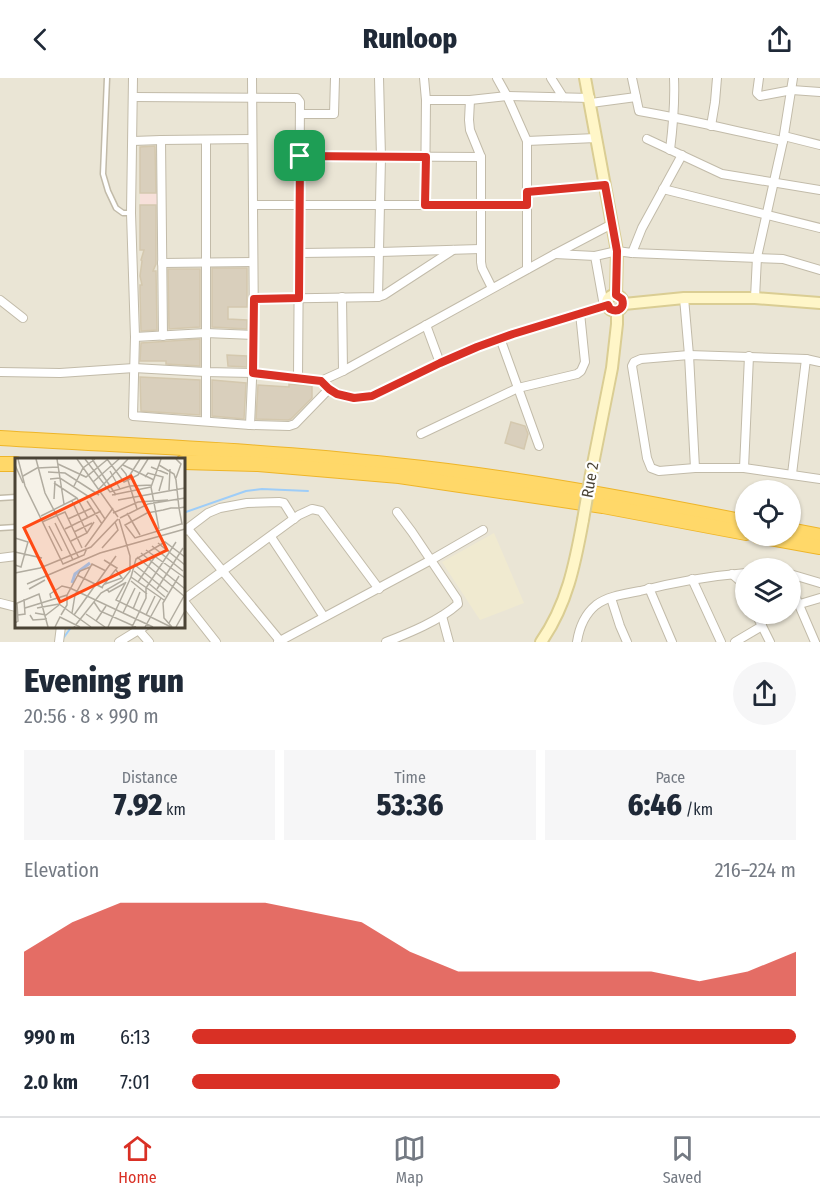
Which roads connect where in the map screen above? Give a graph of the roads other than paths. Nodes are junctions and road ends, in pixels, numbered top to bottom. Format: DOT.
graph roads {
  1 [pos="107,78"];
  2 [pos="133,78"];
  3 [pos="252,78"];
  4 [pos="335,78"];
  5 [pos="379,78"];
  6 [pos="424,78"];
  7 [pos="497,78"];
  8 [pos="551,78"];
  9 [pos="585,78"];
  10 [pos="632,78"];
  11 [pos="674,78"];
  12 [pos="717,78"];
  13 [pos="759,78"];
  14 [pos="793,78"];
  15 [pos="792,90"];
  16 [pos="820,92"];
  17 [pos="507,96"];
  18 [pos="133,97"];
  19 [pos="563,97"];
  20 [pos="636,97"];
  21 [pos="252,98"];
  22 [pos="426,100"];
  23 [pos="470,100"];
  24 [pos="590,101"];
  25 [pos="301,114"];
  26 [pos="674,117"];
  27 [pos="711,126"];
  28 [pos="596,138"];
  29 [pos="783,138"];
  30 [pos="252,139"];
  31 [pos="647,139"];
  32 [pos="161,140"];
  33 [pos="206,140"];
  34 [pos="133,141"];
  35 [pos="527,141"];
  36 [pos="820,145"];
  37 [pos="670,150"];
  38 [pos="682,155"];
  39 [pos="300,156"];
  40 [pos="381,157"];
  41 [pos="426,157"];
  42 [pos="481,157"];
  43 [pos="773,183"];
  44 [pos="605,185"];
  45 [pos="663,189"];
  46 [pos="820,190"];
  47 [pos="527,192"];
  48 [pos="253,205"];
  49 [pos="300,205"];
  50 [pos="380,205"];
  51 [pos="425,205"];
  52 [pos="480,205"];
  53 [pos="527,205"];
  54 [pos="131,213"];
  55 [pos="765,215"];
  56 [pos="612,224"];
  57 [pos="820,228"];
  58 [pos="480,249"];
  59 [pos="453,250"];
  60 [pos="617,251"];
  61 [pos="380,252"];
  62 [pos="300,253"];
  63 [pos="632,253"];
  64 [pos="555,254"];
  65 [pos="595,256"];
  66 [pos="757,257"];
  67 [pos="254,262"];
  68 [pos="162,263"];
  69 [pos="207,263"];
  70 [pos="527,269"];
  71 [pos="820,270"];
  72 [pos="492,288"];
  73 [pos="342,297"];
  74 [pos="378,297"];
  75 [pos="299,298"];
  76 [pos="684,298"];
  77 [pos="755,298"];
  78 [pos="254,299"];
  79 [pos="0,300"];
  80 [pos="820,303"];
  81 [pos="613,307"];
  82 [pos="580,313"];
  83 [pos="23,318"];
  84 [pos="426,325"];
  85 [pos="206,333"];
  86 [pos="254,334"];
  87 [pos="163,336"];
  88 [pos="135,337"];
  89 [pos="500,338"];
  90 [pos="689,356"];
  91 [pos="748,356"];
  92 [pos="806,359"];
  93 [pos="820,362"];
  94 [pos="440,363"];
  95 [pos="134,368"];
  96 [pos="343,371"];
  97 [pos="0,372"];
  98 [pos="205,372"];
  99 [pos="253,373"];
  100 [pos="298,378"];
  101 [pos="321,381"];
  102 [pos="518,388"];
  103 [pos="329,389"];
  104 [pos="206,421"];
  105 [pos="250,425"];
  106 [pos="421,434"];
  107 [pos="0,438"];
  108 [pos="538,446"];
  109 [pos="184,462"];
  110 [pos="695,468"];
  111 [pos="744,468"];
  112 [pos="792,474"];
  113 [pos="820,479"];
  114 [pos="15,497"];
  115 [pos="0,498"];
  116 [pos="397,512"];
  117 [pos="294,519"];
  118 [pos="735,520"];
  119 [pos="15,527"];
  120 [pos="0,528"];
  121 [pos="185,530"];
  122 [pos="483,530"];
  123 [pos="735,531"];
  124 [pos="801,532"];
  125 [pos="820,536"];
  126 [pos="271,537"];
  127 [pos="801,544"];
  128 [pos="820,547"];
  129 [pos="15,556"];
  130 [pos="0,558"];
  131 [pos="430,560"];
  132 [pos="222,571"];
  133 [pos="732,574"];
  134 [pos="735,574"];
  135 [pos="735,576"];
  136 [pos="801,577"];
  137 [pos="692,579"];
  138 [pos="820,583"];
  139 [pos="649,588"];
  140 [pos="379,589"];
  141 [pos="611,598"];
  142 [pos="820,598"];
  143 [pos="184,599"];
  144 [pos="184,601"];
  145 [pos="0,603"];
  146 [pos="801,604"];
  147 [pos="15,607"];
  148 [pos="801,607"];
  149 [pos="442,616"];
  150 [pos="324,617"];
  151 [pos="762,626"];
  152 [pos="61,627"];
  153 [pos="139,627"];
  154 [pos="408,633"];
  155 [pos="59,642"];
  156 [pos="119,642"];
  157 [pos="148,642"];
  158 [pos="216,642"];
  159 [pos="280,642"];
  160 [pos="386,642"];
  161 [pos="406,642"];
  162 [pos="449,642"];
  163 [pos="541,642"];
  164 [pos="577,642"];
  165 [pos="627,642"];
  166 [pos="672,642"];
  167 [pos="721,642"];
  168 [pos="735,642"];
  169 [pos="770,642"];
  170 [pos="815,642"];
  1 -- 54 [label="lane"];
  2 -- 18 [label="street"];
  3 -- 21 [label="street"];
  4 -- 25 [label="street"];
  5 -- 40 [label="street"];
  6 -- 22 [label="street"];
  7 -- 17 [label="street"];
  8 -- 19 [label="street"];
  9 -- 24 [label="street"];
  10 -- 20 [label="street"];
  11 -- 26 [label="street"];
  12 -- 27 [label="street"];
  13 -- 15 [label="street"];
  14 -- 15 [label="street"];
  15 -- 16 [label="street"];
  15 -- 29 [label="street"];
  17 -- 19 [label="street"];
  17 -- 23 [label="street"];
  17 -- 35 [label="street"];
  18 -- 21 [label="street"];
  18 -- 34 [label="street"];
  19 -- 24 [label="street"];
  20 -- 24 [label="street"];
  20 -- 26 [label="street"];
  21 -- 25 [label="street"];
  21 -- 30 [label="street"];
  22 -- 23 [label="street"];
  22 -- 41 [label="street"];
  23 -- 42 [label="street"];
  24 -- 28 [label="street"];
  25 -- 39 [label="street"];
  26 -- 27 [label="street"];
  26 -- 37 [label="street"];
  27 -- 29 [label="street"];
  28 -- 35 [label="street"];
  28 -- 44 [label="street"];
  29 -- 36 [label="street"];
  29 -- 43 [label="street"];
  30 -- 33 [label="street"];
  30 -- 48 [label="street"];
  31 -- 37 [label="street"];
  32 -- 33 [label="street"];
  32 -- 34 [label="street"];
  32 -- 68 [label="street"];
  33 -- 69 [label="street"];
  34 -- 54 [label="street"];
  35 -- 47 [label="street"];
  37 -- 38 [label="street"];
  38 -- 43 [label="street"];
  38 -- 45 [label="street"];
  39 -- 40 [label="street"];
  39 -- 49 [label="street"];
  40 -- 41 [label="street"];
  40 -- 50 [label="street"];
  41 -- 42 [label="street"];
  41 -- 51 [label="street"];
  42 -- 52 [label="street"];
  43 -- 46 [label="street"];
  43 -- 55 [label="street"];
  44 -- 47 [label="lane"];
  44 -- 56 [label="street"];
  45 -- 55 [label="street"];
  45 -- 63 [label="street"];
  47 -- 53 [label="street"];
  48 -- 49 [label="street"];
  48 -- 67 [label="street"];
  49 -- 50 [label="street"];
  49 -- 62 [label="street"];
  50 -- 51 [label="street"];
  50 -- 61 [label="street"];
  51 -- 52 [label="street"];
  52 -- 53 [label="street"];
  52 -- 58 [label="street"];
  53 -- 70 [label="street"];
  54 -- 88 [label="street"];
  55 -- 57 [label="street"];
  55 -- 66 [label="street"];
  56 -- 60 [label="street"];
  56 -- 64 [label="street"];
  58 -- 59 [label="street"];
  58 -- 72 [label="street"];
  59 -- 61 [label="street"];
  59 -- 74 [label="street"];
  60 -- 63 [label="street"];
  60 -- 65 [label="street"];
  60 -- 81 [label="street"];
  61 -- 62 [label="street"];
  61 -- 74 [label="street"];
  62 -- 75 [label="street"];
  63 -- 66 [label="street"];
  64 -- 65 [label="street"];
  64 -- 70 [label="street"];
  65 -- 81 [label="street"];
  66 -- 71 [label="street"];
  66 -- 77 [label="street"];
  67 -- 69 [label="street"];
  67 -- 78 [label="street"];
  68 -- 69 [label="street"];
  68 -- 87 [label="street"];
  69 -- 85 [label="street"];
  70 -- 72 [label="street"];
  72 -- 84 [label="street"];
  73 -- 74 [label="street"];
  73 -- 75 [label="street"];
  73 -- 96 [label="street"];
  75 -- 78 [label="street"];
  75 -- 100 [label="street"];
  76 -- 77 [label="street"];
  76 -- 81 [label="street"];
  76 -- 90 [label="street"];
  77 -- 80 [label="street"];
  78 -- 86 [label="street"];
  79 -- 83 [label="street"];
  81 -- 82 [label="street"];
  81 -- 163 [label="street, Rue 2, bridge"];
  82 -- 89 [label="street"];
  82 -- 102 [label="street"];
  84 -- 94 [label="street"];
  84 -- 96 [label="street"];
  85 -- 86 [label="street"];
  85 -- 87 [label="street"];
  85 -- 98 [label="street"];
  86 -- 99 [label="street"];
  87 -- 88 [label="street"];
  88 -- 95 [label="street"];
  89 -- 94 [label="street"];
  89 -- 102 [label="street"];
  90 -- 91 [label="street"];
  90 -- 110 [label="street"];
  90 -- 110 [label="street"];
  91 -- 92 [label="street"];
  91 -- 111 [label="street"];
  92 -- 93 [label="street"];
  92 -- 112 [label="street"];
  94 -- 103 [label="street"];
  95 -- 97 [label="street"];
  95 -- 98 [label="street"];
  95 -- 104 [label="street"];
  96 -- 101 [label="street"];
  98 -- 99 [label="street"];
  98 -- 104 [label="street"];
  99 -- 100 [label="street"];
  99 -- 105 [label="street"];
  100 -- 101 [label="street"];
  101 -- 103 [label="street"];
  102 -- 106 [label="street"];
  102 -- 108 [label="street"];
  103 -- 105 [label="street"];
  104 -- 105 [label="street"];
  107 -- 118 [label="highway"];
  109 -- 123 [label="highway"];
  110 -- 111 [label="street"];
  111 -- 112 [label="street"];
  112 -- 113 [label="street"];
  114 -- 115 [label="lane"];
  116 -- 131 [label="street"];
  117 -- 121 [label="street"];
  117 -- 126 [label="street"];
  117 -- 140 [label="street"];
  119 -- 120 [label="lane"];
  121 -- 132 [label="street"];
  122 -- 131 [label="street"];
  124 -- 125 [label="highway"];
  126 -- 132 [label="street"];
  126 -- 150 [label="street"];
  127 -- 128 [label="highway"];
  129 -- 130 [label="street"];
  131 -- 140 [label="street"];
  131 -- 149 [label="street"];
  132 -- 143 [label="street"];
  132 -- 159 [label="street"];
  133 -- 134 [label="street"];
  133 -- 135 [label="street"];
  133 -- 137 [label="street"];
  136 -- 138 [label="street"];
  137 -- 139 [label="street"];
  137 -- 167 [label="street"];
  139 -- 141 [label="street"];
  139 -- 166 [label="street"];
  140 -- 150 [label="street"];
  141 -- 164 [label="street"];
  141 -- 165 [label="street"];
  142 -- 146 [label="street"];
  144 -- 158 [label="street"];
  145 -- 147 [label="street"];
  148 -- 170 [label="street"];
  149 -- 154 [label="street"];
  149 -- 162 [label="street"];
  150 -- 159 [label="street"];
  151 -- 168 [label="street"];
  151 -- 169 [label="street"];
  152 -- 155 [label="street"];
  153 -- 156 [label="street"];
  153 -- 157 [label="street"];
  154 -- 160 [label="street"];
  154 -- 161 [label="street"];
}
